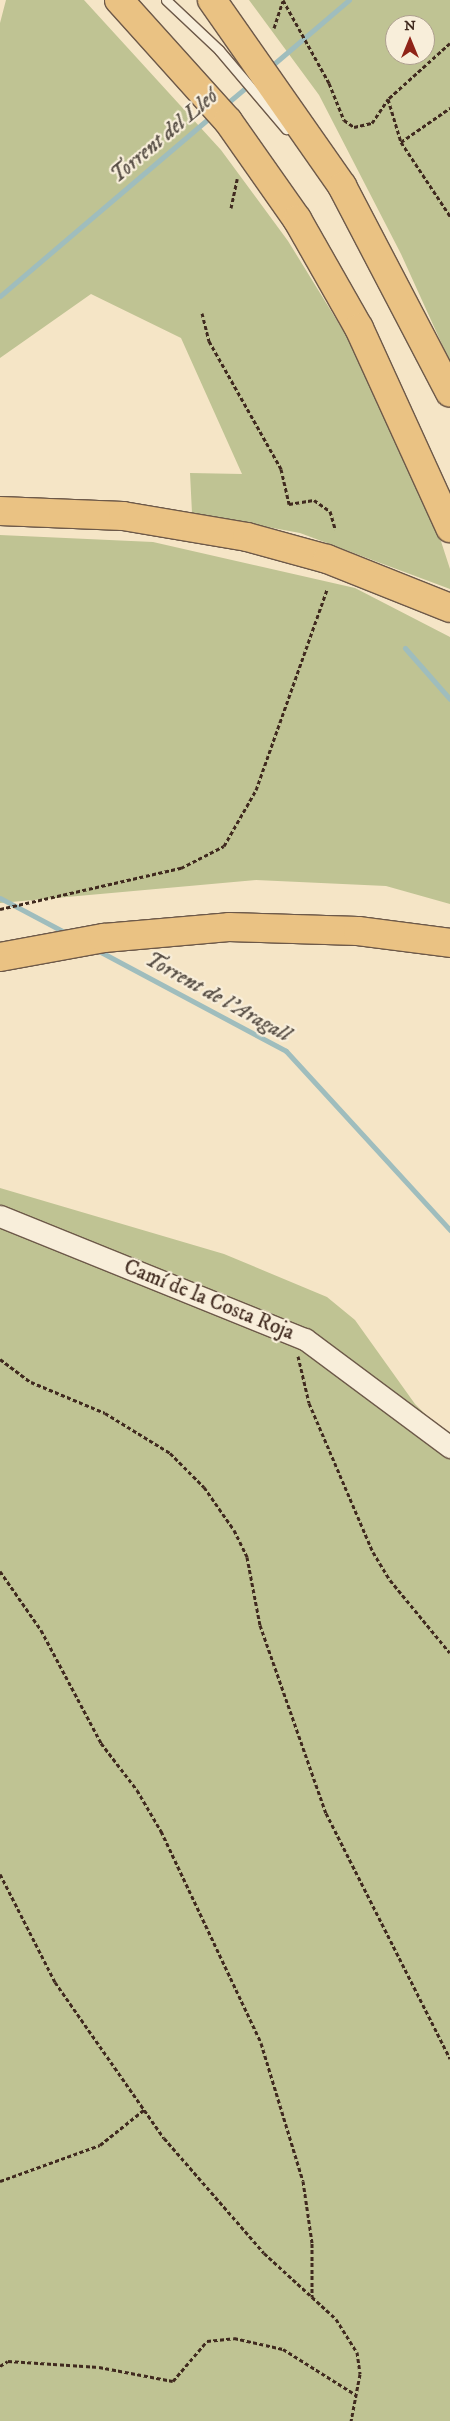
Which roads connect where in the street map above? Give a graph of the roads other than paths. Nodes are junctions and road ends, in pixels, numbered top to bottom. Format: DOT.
graph roads {
  1 [pos="119,0"];
  2 [pos="166,0"];
  3 [pos="212,0"];
  4 [pos="291,136"];
  5 [pos="315,168"];
  6 [pos="380,256"];
  7 [pos="450,393"];
  8 [pos="0,511"];
  9 [pos="450,528"];
  10 [pos="450,608"];
  11 [pos="450,943"];
  12 [pos="0,957"];
  13 [pos="0,1216"];
  14 [pos="450,1447"];
  1 -- 9 [label="highway"];
  2 -- 4 [label="lane"];
  3 -- 6 [label="highway"];
  5 -- 6 [label="lane"];
  6 -- 7 [label="highway"];
  8 -- 10 [label="highway"];
  11 -- 12 [label="highway"];
  13 -- 14 [label="street, Camí de la Costa Roja"];
}
